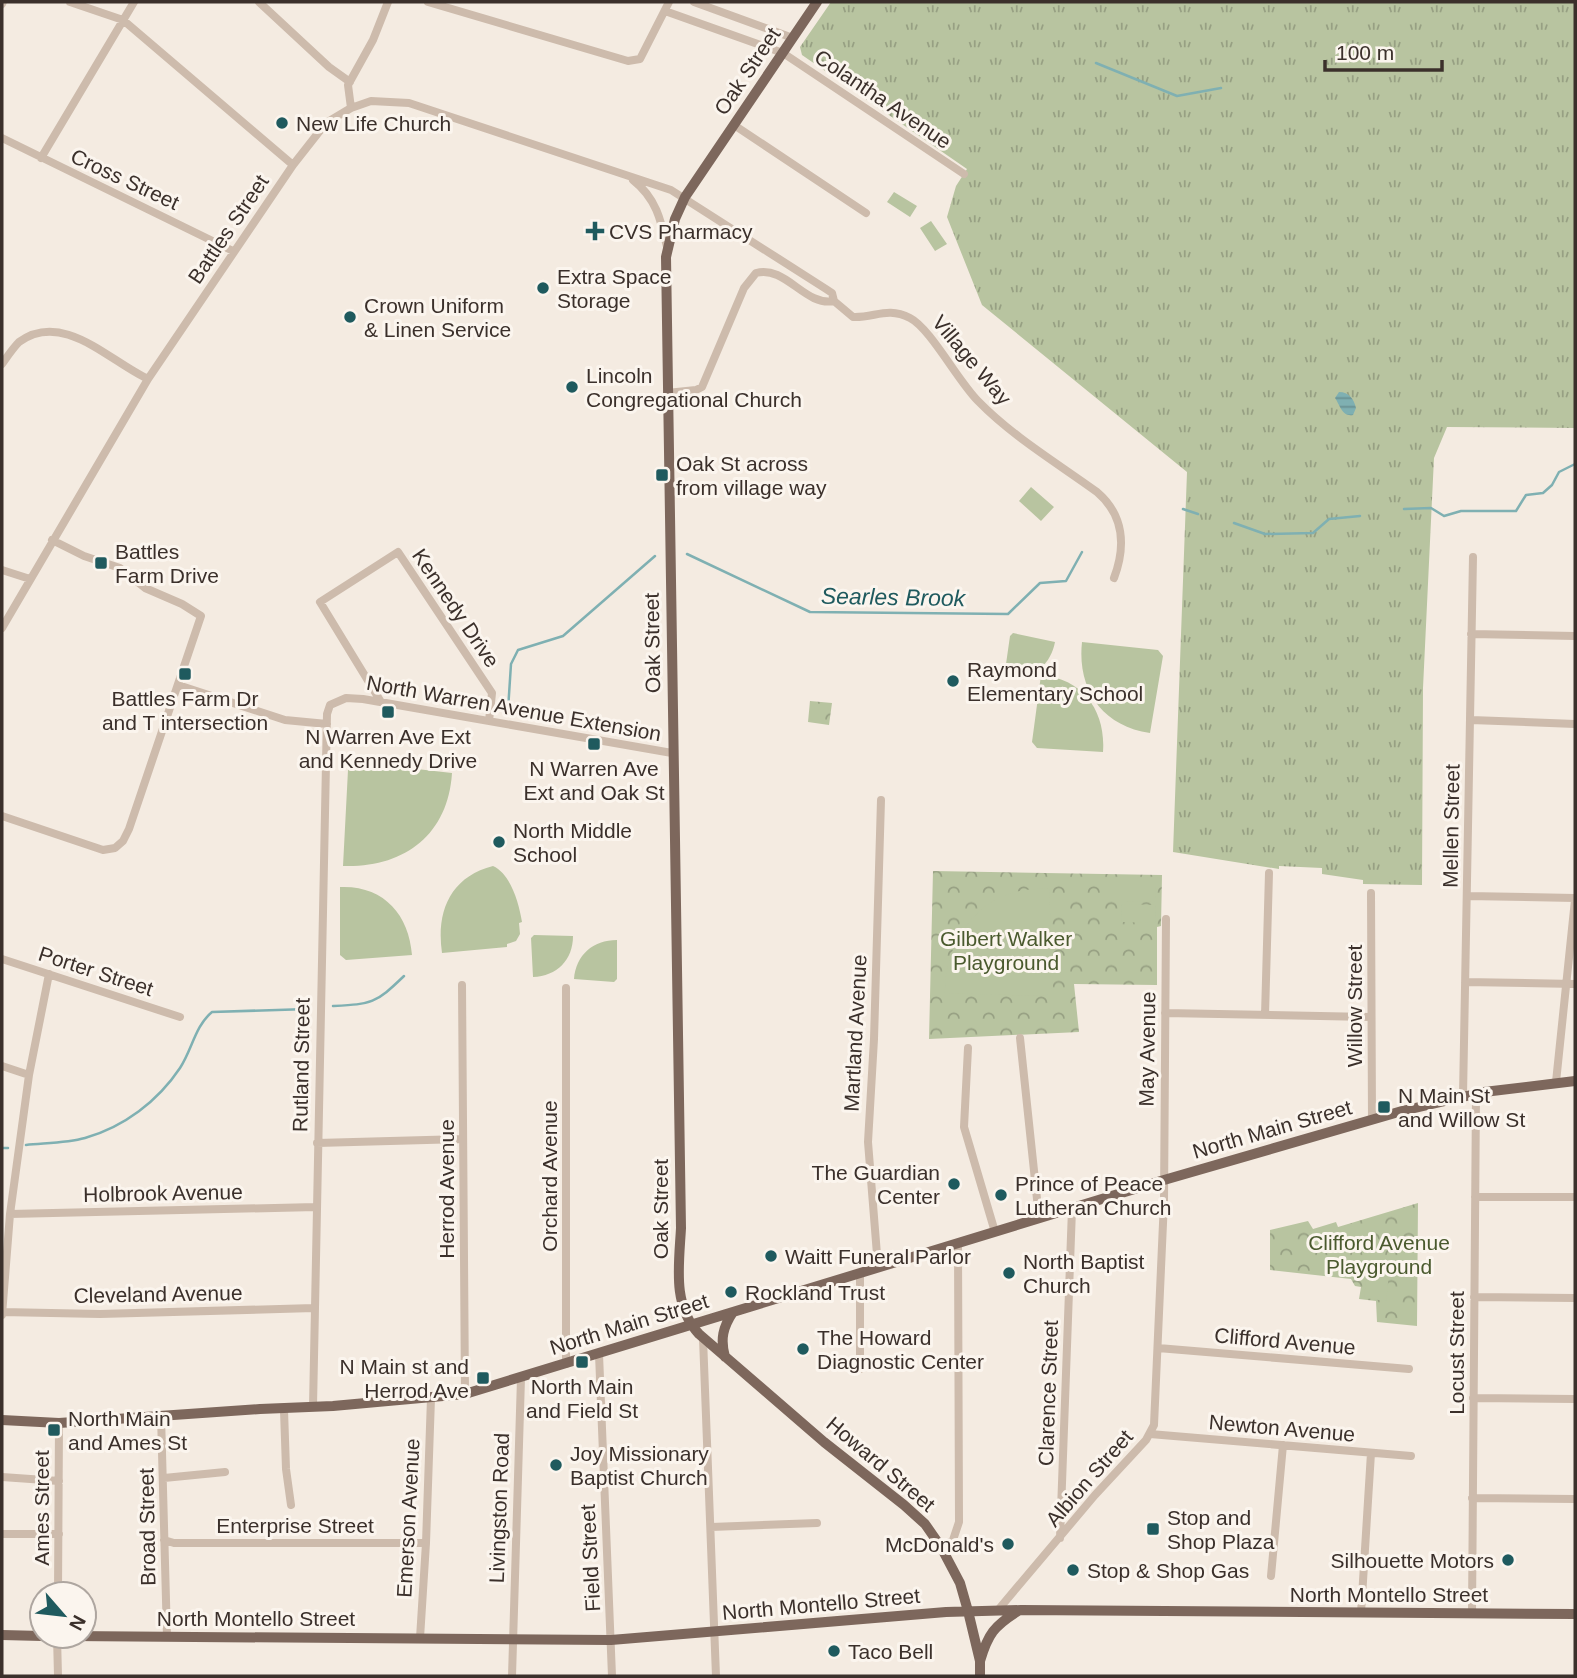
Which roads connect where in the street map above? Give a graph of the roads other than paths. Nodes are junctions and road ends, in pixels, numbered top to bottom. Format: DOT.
graph roads {
  1 [pos="69,2"];
  2 [pos="134,2"];
  3 [pos="388,2"];
  4 [pos="428,2"];
  5 [pos="669,2"];
  6 [pos="694,2"];
  7 [pos="817,2"];
  8 [pos="265,4"];
  9 [pos="665,11"];
  10 [pos="123,20"];
  11 [pos="793,38"];
  12 [pos="783,53"];
  13 [pos="349,82"];
  14 [pos="351,108"];
  15 [pos="734,125"];
  16 [pos="2,138"];
  17 [pos="41,158"];
  18 [pos="293,165"];
  19 [pos="964,174"];
  20 [pos="625,175"];
  21 [pos="685,197"];
  22 [pos="866,213"];
  23 [pos="667,250"];
  24 [pos="233,251"];
  25 [pos="834,301"];
  26 [pos="2,363"];
  27 [pos="148,379"];
  28 [pos="667,393"];
  29 [pos="52,540"];
  30 [pos="1473,556"];
  31 [pos="2,570"];
  32 [pos="1114,578"];
  33 [pos="30,579"];
  34 [pos="2,628"];
  35 [pos="1471,634"];
  36 [pos="1575,636"];
  37 [pos="178,685"];
  38 [pos="381,702"];
  39 [pos="1471,720"];
  40 [pos="489,721"];
  41 [pos="327,724"];
  42 [pos="1575,724"];
  43 [pos="672,753"];
  44 [pos="881,800"];
  45 [pos="2,816"];
  46 [pos="1269,873"];
  47 [pos="1371,892"];
  48 [pos="1466,896"];
  49 [pos="1575,899"];
  50 [pos="1166,919"];
  51 [pos="2,959"];
  52 [pos="49,974"];
  53 [pos="1465,982"];
  54 [pos="1570,984"];
  55 [pos="462,985"];
  56 [pos="566,988"];
  57 [pos="1165,1013"];
  58 [pos="1265,1015"];
  59 [pos="180,1017"];
  60 [pos="1370,1017"];
  61 [pos="1020,1038"];
  62 [pos="968,1048"];
  63 [pos="2,1066"];
  64 [pos="29,1074"];
  65 [pos="1575,1081"];
  66 [pos="1556,1082"];
  67 [pos="1476,1094"];
  68 [pos="1463,1096"];
  69 [pos="1372,1120"];
  70 [pos="463,1139"];
  71 [pos="317,1143"];
  72 [pos="1164,1180"];
  73 [pos="1475,1197"];
  74 [pos="1575,1197"];
  75 [pos="316,1208"];
  76 [pos="1072,1209"];
  77 [pos="10,1213"];
  78 [pos="1039,1218"];
  79 [pos="995,1232"];
  80 [pos="958,1243"];
  81 [pos="878,1267"];
  82 [pos="860,1273"];
  83 [pos="1474,1297"];
  84 [pos="1575,1298"];
  85 [pos="314,1308"];
  86 [pos="733,1312"];
  87 [pos="2,1314"];
  88 [pos="690,1325"];
  89 [pos="702,1338"];
  90 [pos="1157,1348"];
  91 [pos="599,1353"];
  92 [pos="725,1357"];
  93 [pos="566,1364"];
  94 [pos="860,1369"];
  95 [pos="1409,1369"];
  96 [pos="521,1378"];
  97 [pos="466,1394"];
  98 [pos="431,1398"];
  99 [pos="1473,1398"];
  100 [pos="1575,1399"];
  101 [pos="313,1407"];
  102 [pos="284,1410"];
  103 [pos="162,1415"];
  104 [pos="2,1420"];
  105 [pos="59,1423"];
  106 [pos="1150,1434"];
  107 [pos="1283,1445"];
  108 [pos="1371,1453"];
  109 [pos="1411,1457"];
  110 [pos="225,1472"];
  111 [pos="2,1477"];
  112 [pos="164,1478"];
  113 [pos="59,1481"];
  114 [pos="1472,1498"];
  115 [pos="1575,1499"];
  116 [pos="291,1505"];
  117 [pos="817,1523"];
  118 [pos="710,1527"];
  119 [pos="2,1534"];
  120 [pos="59,1534"];
  121 [pos="1060,1538"];
  122 [pos="164,1540"];
  123 [pos="426,1543"];
  124 [pos="941,1547"];
  125 [pos="1271,1576"];
  126 [pos="58,1580"];
  127 [pos="998,1610"];
  128 [pos="1021,1610"];
  129 [pos="968,1611"];
  130 [pos="1361,1613"];
  131 [pos="1472,1613"];
  132 [pos="1575,1614"];
  133 [pos="714,1632"];
  134 [pos="2,1635"];
  135 [pos="28,1636"];
  136 [pos="98,1636"];
  137 [pos="167,1637"];
  138 [pos="420,1638"];
  139 [pos="512,1640"];
  140 [pos="611,1640"];
  141 [pos="57,1650"];
  142 [pos="979,1661"];
  143 [pos="58,1676"];
  144 [pos="512,1676"];
  145 [pos="612,1676"];
  146 [pos="716,1676"];
  147 [pos="981,1676"];
  1 -- 10 [label="street"];
  2 -- 10 [label="street"];
  3 -- 13 [label="street"];
  4 -- 9 [label="street"];
  5 -- 9 [label="street"];
  6 -- 11 [label="street"];
  7 -- 11 [label="main road, Oak Street"];
  8 -- 13 [label="street"];
  9 -- 12 [label="street, Colantha Avenue"];
  10 -- 17 [label="street"];
  10 -- 18 [label="street"];
  11 -- 12 [label="main road, Oak Street"];
  12 -- 15 [label="main road, Oak Street"];
  12 -- 19 [label="street, Colantha Avenue"];
  13 -- 14 [label="street"];
  14 -- 18 [label="street, Battles Street"];
  14 -- 20 [label="street, Battles Street"];
  15 -- 21 [label="main road, Oak Street"];
  15 -- 22 [label="street"];
  16 -- 17 [label="street, Cross Street"];
  17 -- 24 [label="street, Cross Street"];
  18 -- 24 [label="street, Battles Street"];
  20 -- 21 [label="street, Battles Street"];
  20 -- 23 [label="street, Battles Street"];
  21 -- 23 [label="main road, Oak Street"];
  21 -- 25 [label="street, Battles Street"];
  23 -- 28 [label="main road, Oak Street"];
  24 -- 27 [label="street, Battles Street"];
  25 -- 28 [label="street, Village Way"];
  25 -- 32 [label="street, Village Way"];
  26 -- 27 [label="street"];
  27 -- 29 [label="street, Battles Street"];
  28 -- 43 [label="main road, Oak Street"];
  29 -- 33 [label="street, Battles Street"];
  29 -- 37 [label="street"];
  30 -- 35 [label="street, Mellen Street"];
  31 -- 33 [label="street"];
  33 -- 34 [label="street, Battles Street"];
  35 -- 36 [label="street"];
  35 -- 39 [label="street, Mellen Street"];
  37 -- 41 [label="street"];
  37 -- 45 [label="street"];
  38 -- 40 [label="street, North Warren Avenue Extension"];
  38 -- 40 [label="street, Kennedy Drive"];
  38 -- 41 [label="street, North Warren Avenue Extension"];
  39 -- 42 [label="street"];
  39 -- 48 [label="street, Mellen Street"];
  40 -- 43 [label="street, North Warren Avenue Extension"];
  41 -- 71 [label="street, Rutland Street"];
  43 -- 88 [label="main road, Oak Street"];
  44 -- 81 [label="street, Martland Avenue"];
  46 -- 58 [label="street"];
  47 -- 60 [label="street, Willow Street"];
  48 -- 49 [label="street"];
  48 -- 53 [label="street, Mellen Street"];
  49 -- 54 [label="street"];
  50 -- 57 [label="street, May Avenue"];
  51 -- 52 [label="street, Porter Street"];
  52 -- 59 [label="street, Porter Street"];
  52 -- 64 [label="street"];
  53 -- 54 [label="street"];
  53 -- 68 [label="street, Mellen Street"];
  54 -- 66 [label="street"];
  55 -- 70 [label="street, Herrod Avenue"];
  56 -- 93 [label="street, Orchard Avenue"];
  57 -- 58 [label="street"];
  57 -- 72 [label="street, May Avenue"];
  58 -- 60 [label="street"];
  60 -- 69 [label="street, Willow Street"];
  61 -- 78 [label="street"];
  62 -- 79 [label="street"];
  63 -- 64 [label="street"];
  64 -- 77 [label="street"];
  65 -- 66 [label="main road, North Main Street"];
  66 -- 67 [label="main road, North Main Street"];
  67 -- 68 [label="main road, North Main Street"];
  67 -- 73 [label="street, Locust Street"];
  68 -- 69 [label="main road, North Main Street"];
  69 -- 72 [label="main road, North Main Street"];
  70 -- 71 [label="street"];
  70 -- 97 [label="street, Herrod Avenue"];
  71 -- 75 [label="street, Rutland Street"];
  72 -- 76 [label="main road, North Main Street"];
  72 -- 90 [label="street, Albion Street"];
  73 -- 74 [label="street"];
  73 -- 83 [label="street, Locust Street"];
  75 -- 77 [label="street, Holbrook Avenue"];
  75 -- 85 [label="street, Rutland Street"];
  76 -- 78 [label="main road, North Main Street"];
  76 -- 121 [label="street, Clarence Street"];
  77 -- 87 [label="street"];
  78 -- 79 [label="main road, North Main Street"];
  79 -- 80 [label="main road, North Main Street"];
  80 -- 81 [label="main road, North Main Street"];
  80 -- 124 [label="street"];
  81 -- 82 [label="main road, North Main Street"];
  82 -- 86 [label="main road, North Main Street"];
  82 -- 94 [label="street"];
  83 -- 84 [label="street"];
  83 -- 99 [label="street, Locust Street"];
  85 -- 87 [label="street, Cleveland Avenue"];
  85 -- 101 [label="street, Rutland Street"];
  86 -- 88 [label="main road, North Main Street"];
  86 -- 92 [label="main road"];
  88 -- 89 [label="main road, Howard Street"];
  88 -- 91 [label="main road, North Main Street"];
  89 -- 92 [label="main road, Howard Street"];
  89 -- 118 [label="street"];
  90 -- 95 [label="street, Clifford Avenue"];
  90 -- 106 [label="street, Albion Street"];
  91 -- 93 [label="main road, North Main Street"];
  91 -- 140 [label="street, Field Street"];
  92 -- 124 [label="main road, Howard Street"];
  93 -- 96 [label="main road, North Main Street"];
  96 -- 97 [label="main road, North Main Street"];
  96 -- 139 [label="street, Livingston Road"];
  97 -- 98 [label="main road, North Main Street"];
  98 -- 101 [label="main road, North Main Street"];
  98 -- 123 [label="street, Emerson Avenue"];
  99 -- 100 [label="street"];
  99 -- 114 [label="street, Locust Street"];
  101 -- 102 [label="main road, North Main Street"];
  102 -- 103 [label="main road, North Main Street"];
  102 -- 116 [label="street"];
  103 -- 105 [label="main road, North Main Street"];
  103 -- 112 [label="street, Broad Street"];
  104 -- 105 [label="main road, North Main Street"];
  105 -- 113 [label="street, Ames Street"];
  106 -- 107 [label="street, Newton Avenue"];
  106 -- 121 [label="street, Albion Street"];
  107 -- 108 [label="street, Newton Avenue"];
  107 -- 125 [label="street"];
  108 -- 109 [label="street, Newton Avenue"];
  108 -- 130 [label="street"];
  110 -- 112 [label="street"];
  111 -- 113 [label="street"];
  112 -- 122 [label="street, Broad Street"];
  113 -- 120 [label="street, Ames Street"];
  114 -- 115 [label="street"];
  114 -- 131 [label="street, Locust Street"];
  117 -- 118 [label="street"];
  118 -- 133 [label="street"];
  119 -- 120 [label="street"];
  120 -- 126 [label="street, Ames Street"];
  121 -- 127 [label="street, Albion Street"];
  122 -- 123 [label="street, Enterprise Street"];
  122 -- 137 [label="street, Broad Street"];
  123 -- 138 [label="street, Emerson Avenue"];
  124 -- 129 [label="main road, Howard Street"];
  127 -- 128 [label="main road, North Montello Street"];
  127 -- 129 [label="main road, North Montello Street"];
  128 -- 130 [label="main road, North Montello Street"];
  128 -- 142 [label="main road"];
  129 -- 133 [label="main road, North Montello Street"];
  129 -- 142 [label="main road, Howard Street"];
  130 -- 131 [label="main road, North Montello Street"];
  131 -- 132 [label="main road, North Montello Street"];
  133 -- 140 [label="main road, North Montello Street"];
  133 -- 146 [label="street"];
  134 -- 135 [label="main road"];
  136 -- 137 [label="main road, North Montello Street"];
  137 -- 138 [label="main road, North Montello Street"];
  138 -- 139 [label="main road, North Montello Street"];
  139 -- 140 [label="main road, North Montello Street"];
  139 -- 144 [label="street"];
  140 -- 145 [label="street, Field Street"];
  141 -- 143 [label="street"];
  142 -- 147 [label="main road, Howard Street"];
}
